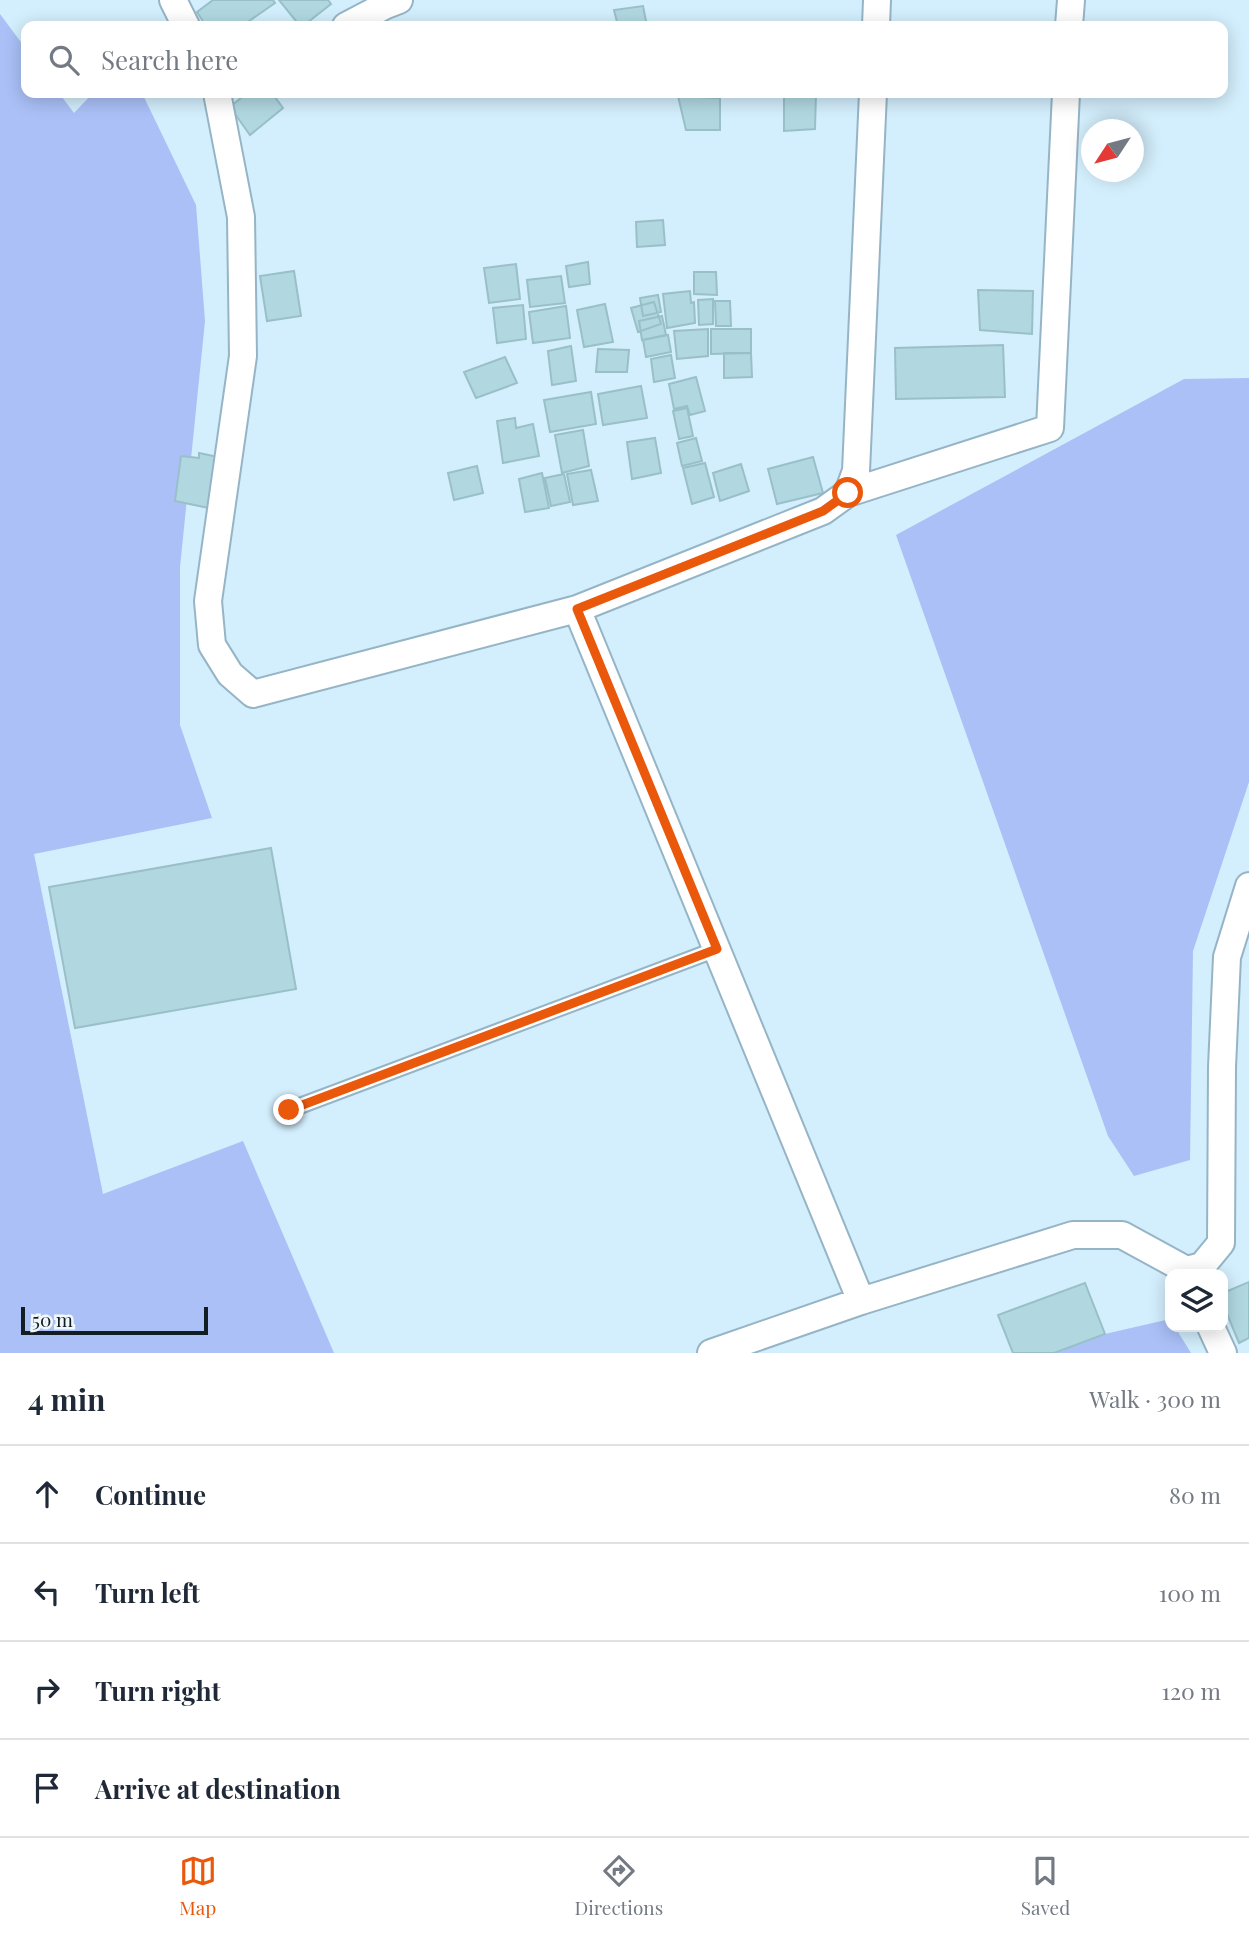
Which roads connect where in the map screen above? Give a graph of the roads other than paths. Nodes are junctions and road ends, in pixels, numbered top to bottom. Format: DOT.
graph roads {
  1 [pos="173,0"];
  2 [pos="399,0"];
  3 [pos="877,0"];
  4 [pos="1070,0"];
  5 [pos="184,21"];
  6 [pos="355,21"];
  7 [pos="876,21"];
  8 [pos="1069,21"];
  9 [pos="220,98"];
  10 [pos="873,98"];
  11 [pos="1066,98"];
  12 [pos="848,493"];
  13 [pos="577,609"];
  14 [pos="1249,886"];
  15 [pos="717,949"];
  16 [pos="289,1110"];
  17 [pos="1182,1269"];
  18 [pos="1194,1269"];
  19 [pos="861,1301"];
  20 [pos="1213,1332"];
  21 [pos="711,1353"];
  22 [pos="1223,1353"];
  1 -- 5 [label="street"];
  2 -- 6 [label="street"];
  3 -- 7 [label="street"];
  4 -- 8 [label="street"];
  9 -- 13 [label="street"];
  10 -- 12 [label="street"];
  11 -- 12 [label="street"];
  12 -- 13 [label="street"];
  13 -- 15 [label="street"];
  14 -- 18 [label="street"];
  15 -- 16 [label="lane"];
  15 -- 19 [label="street"];
  17 -- 19 [label="street"];
  19 -- 21 [label="street"];
  20 -- 22 [label="street"];
}
